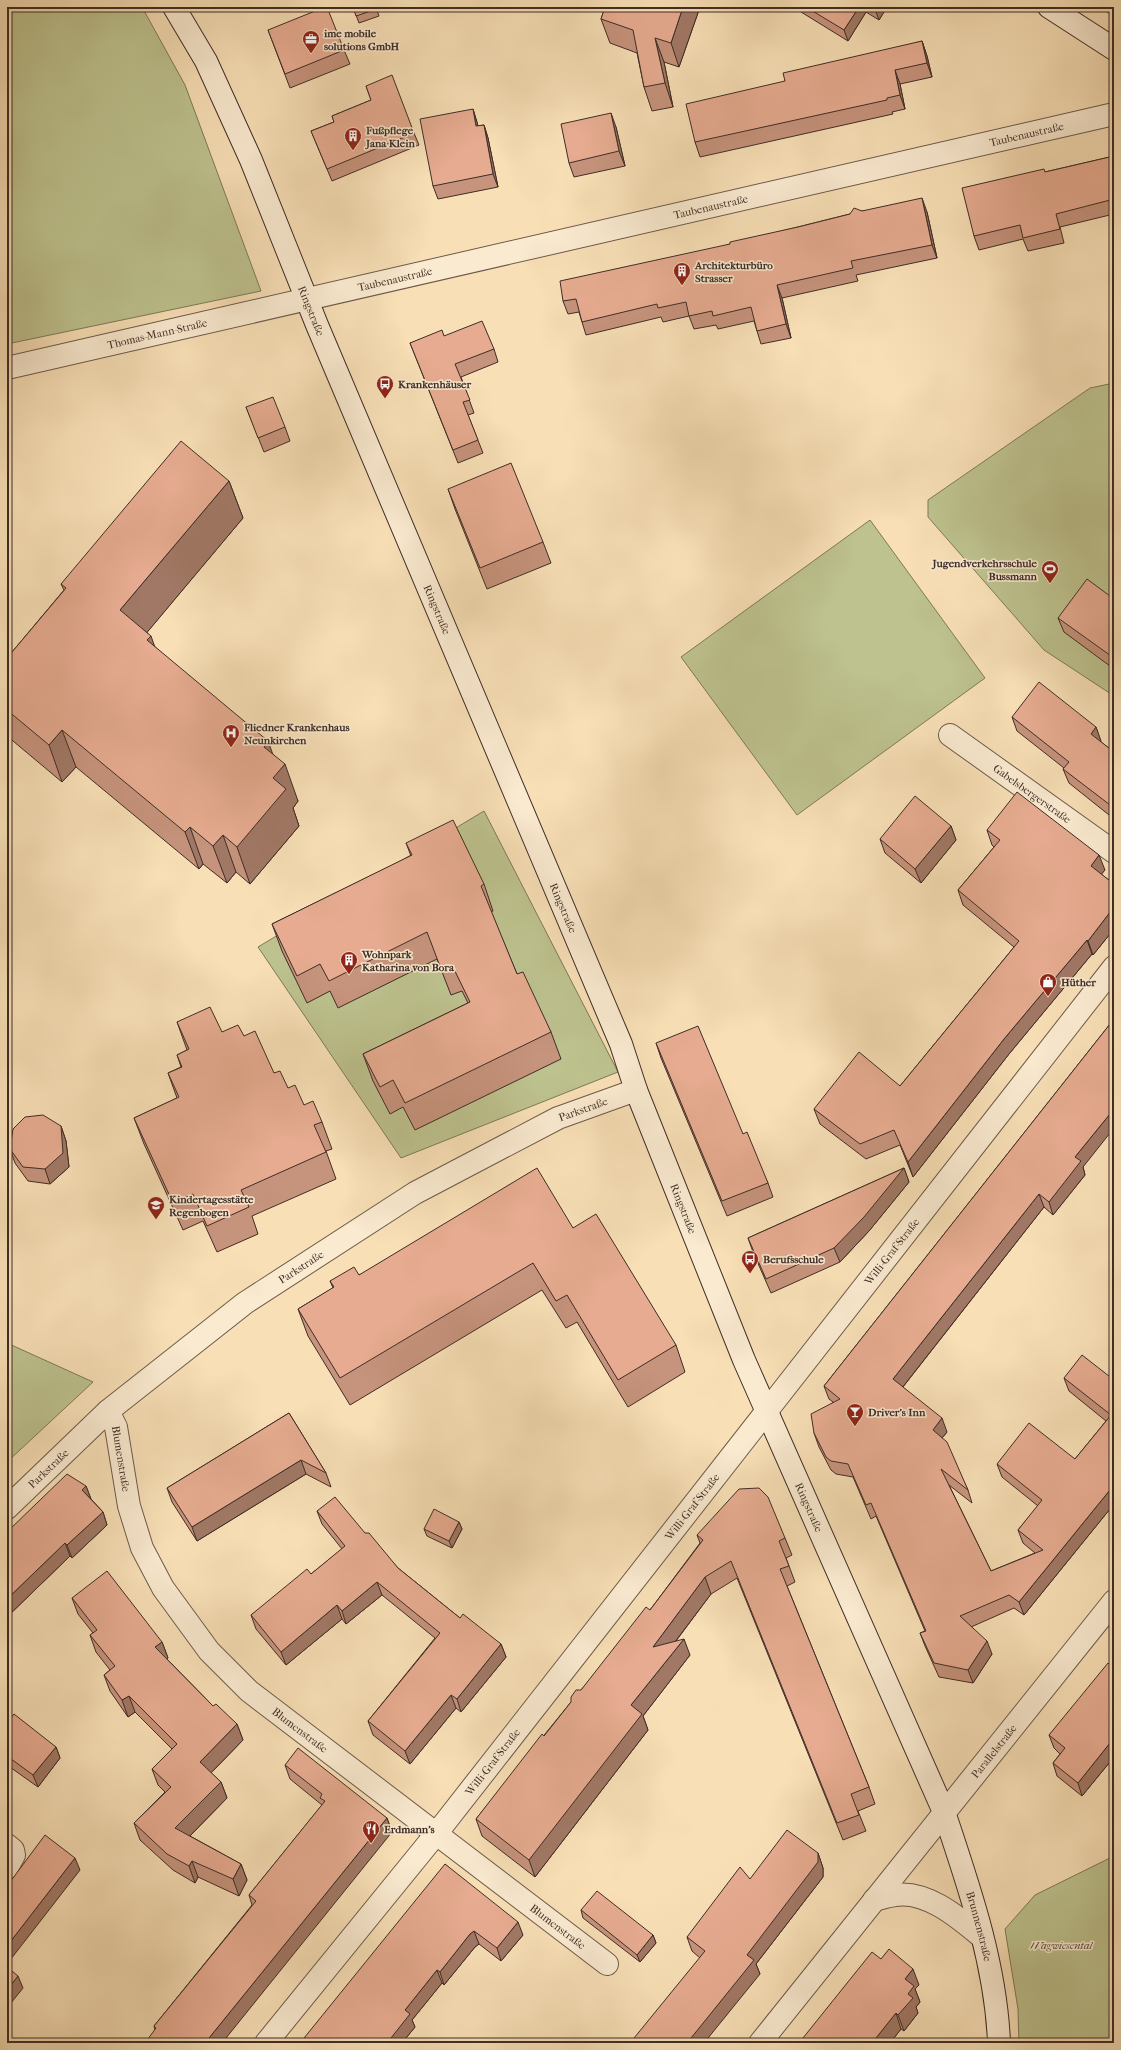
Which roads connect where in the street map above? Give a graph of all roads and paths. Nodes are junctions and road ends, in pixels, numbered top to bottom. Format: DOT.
graph roads {
  1 [pos="174,7"];
  2 [pos="1049,7"];
  3 [pos="1114,49"];
  4 [pos="1114,114"];
  5 [pos="307,300"];
  6 [pos="7,368"];
  7 [pos="950,735"];
  8 [pos="1114,852"];
  9 [pos="1114,967"];
  10 [pos="636,1090"];
  11 [pos="766,1410"];
  12 [pos="108,1411"];
  13 [pos="7,1508"];
  14 [pos="1114,1601"];
  15 [pos="944,1812"];
  16 [pos="436,1834"];
  17 [pos="7,1846"];
  18 [pos="7,1868"];
  19 [pos="874,1900"];
  20 [pos="982,1937"];
  21 [pos="607,1964"];
  22 [pos="266,2043"];
  23 [pos="760,2043"];
  24 [pos="999,2043"];
  1 -- 5 [label="street, Ringstraße"];
  2 -- 3 [label="street"];
  4 -- 5 [label="street, Taubenaustraße"];
  5 -- 6 [label="street, Thomas-Mann-Straße"];
  5 -- 10 [label="street, Ringstraße"];
  7 -- 8 [label="street, Gabelsbergerstraße"];
  9 -- 11 [label="street, Willi-Graf-Straße"];
  10 -- 11 [label="street, Ringstraße"];
  10 -- 12 [label="street, Parkstraße"];
  11 -- 15 [label="street, Ringstraße"];
  11 -- 16 [label="street, Willi-Graf-Straße"];
  12 -- 13 [label="street, Parkstraße"];
  12 -- 16 [label="street, Blumenstraße"];
  14 -- 15 [label="street, Parallelstraße"];
  15 -- 19 [label="street, Parallelstraße"];
  15 -- 20 [label="street, Brunnenstraße"];
  16 -- 21 [label="street, Blumenstraße"];
  16 -- 22 [label="street, Willi-Graf-Straße"];
  17 -- 18 [label="street"];
  19 -- 20 [label="street"];
  19 -- 23 [label="street, Parallelstraße"];
  20 -- 24 [label="street, Brunnenstraße"];
}
